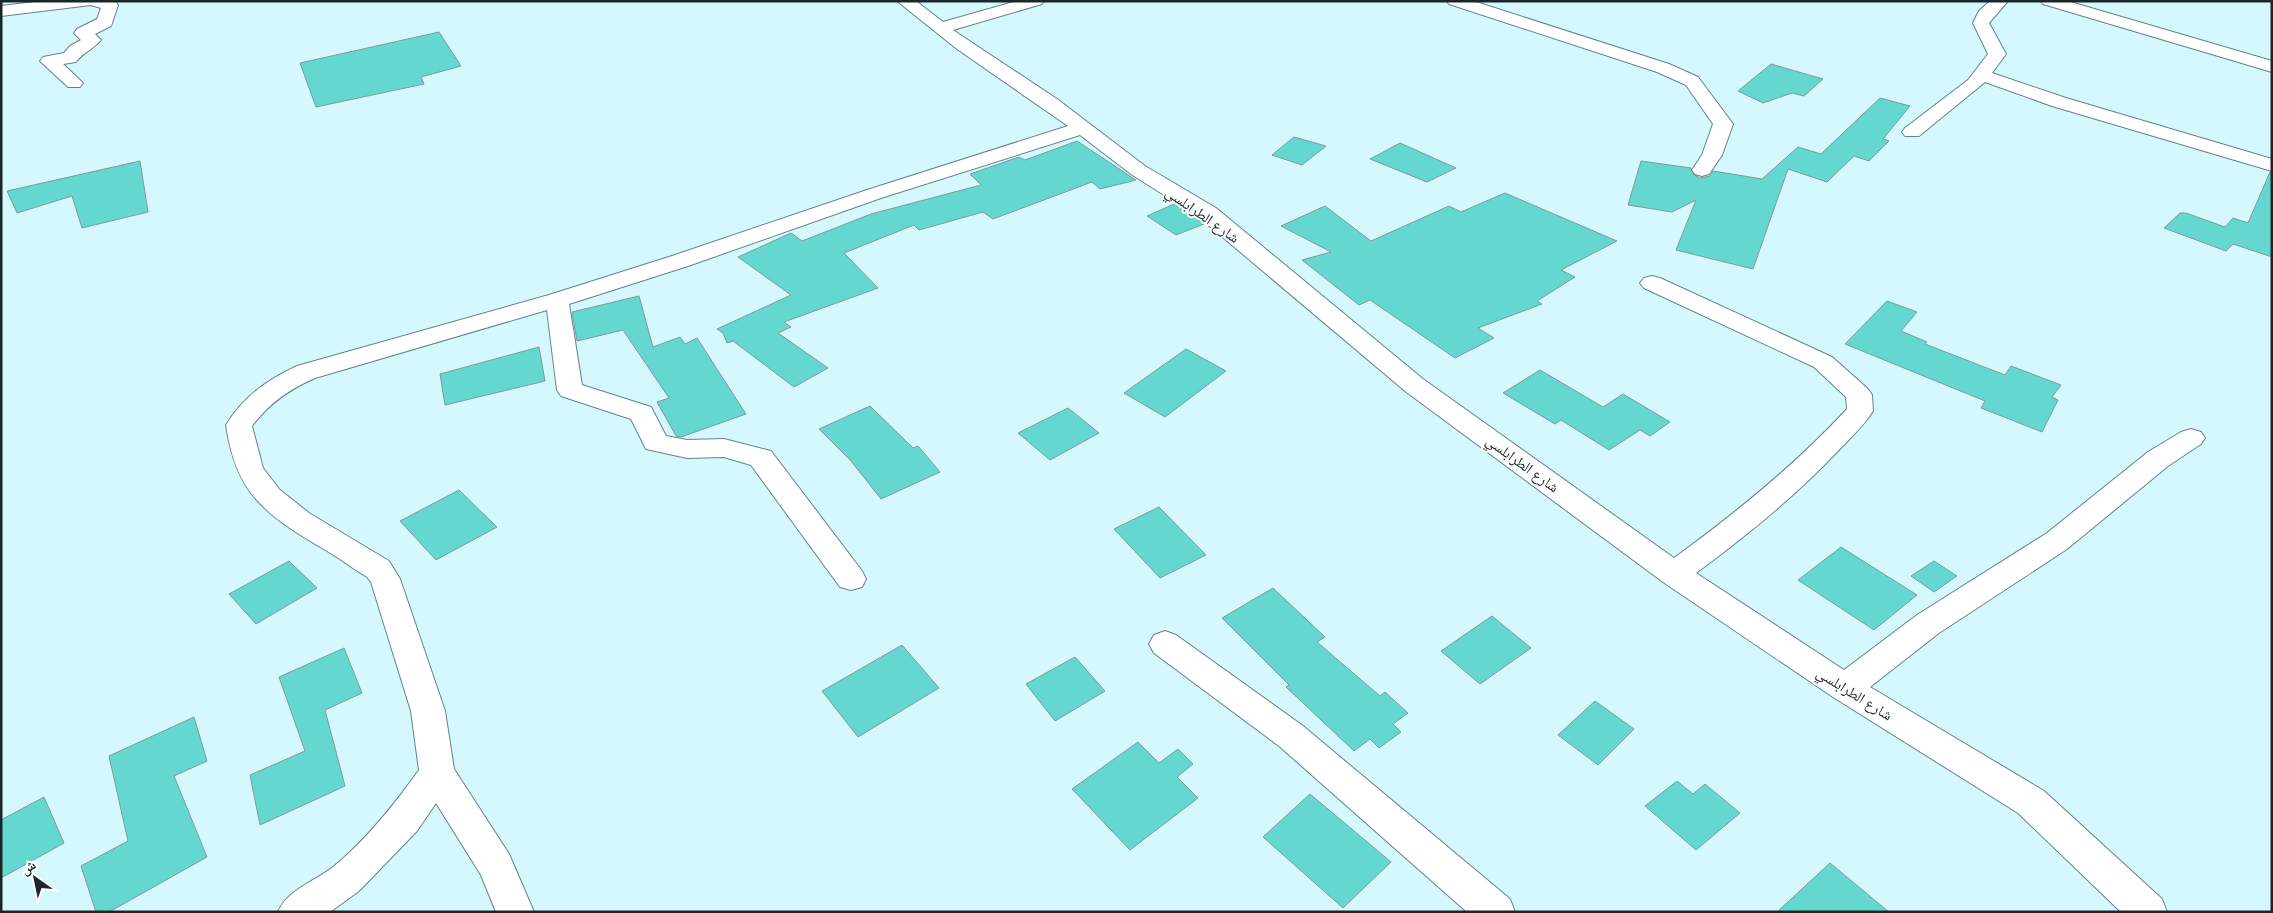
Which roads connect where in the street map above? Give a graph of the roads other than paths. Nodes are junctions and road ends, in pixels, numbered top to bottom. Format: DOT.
graph roads {
  1 [pos="88,1"];
  2 [pos="95,1"];
  3 [pos="905,1"];
  4 [pos="1455,1"];
  5 [pos="2000,1"];
  6 [pos="2049,1"];
  7 [pos="1025,3"];
  8 [pos="1,11"];
  9 [pos="940,28"];
  10 [pos="2272,67"];
  11 [pos="1980,75"];
  12 [pos="74,83"];
  13 [pos="1083,128"];
  14 [pos="1912,132"];
  15 [pos="2272,165"];
  16 [pos="1702,170"];
  17 [pos="1652,284"];
  18 [pos="557,300"];
  19 [pos="2191,438"];
  20 [pos="1674,574"];
  21 [pos="851,579"];
  22 [pos="1165,644"];
  23 [pos="1846,688"];
  24 [pos="437,773"];
  25 [pos="298,912"];
  26 [pos="515,912"];
  27 [pos="1496,912"];
  28 [pos="2148,912"];
  1 -- 8 [label="street"];
  2 -- 12 [label="street"];
  3 -- 9 [label="street, شارع الطرابلسي"];
  4 -- 16 [label="street"];
  5 -- 11 [label="street"];
  6 -- 10 [label="street"];
  7 -- 9 [label="street"];
  9 -- 13 [label="street, شارع الطرابلسي"];
  11 -- 14 [label="street"];
  11 -- 15 [label="street"];
  13 -- 18 [label="street"];
  13 -- 20 [label="street, شارع الطرابلسي"];
  17 -- 20 [label="street"];
  18 -- 21 [label="street"];
  18 -- 24 [label="street"];
  19 -- 23 [label="street"];
  20 -- 23 [label="street, شارع الطرابلسي"];
  22 -- 27 [label="street"];
  23 -- 28 [label="street, شارع الطرابلسي"];
  24 -- 25 [label="street"];
  24 -- 26 [label="street"];
}
